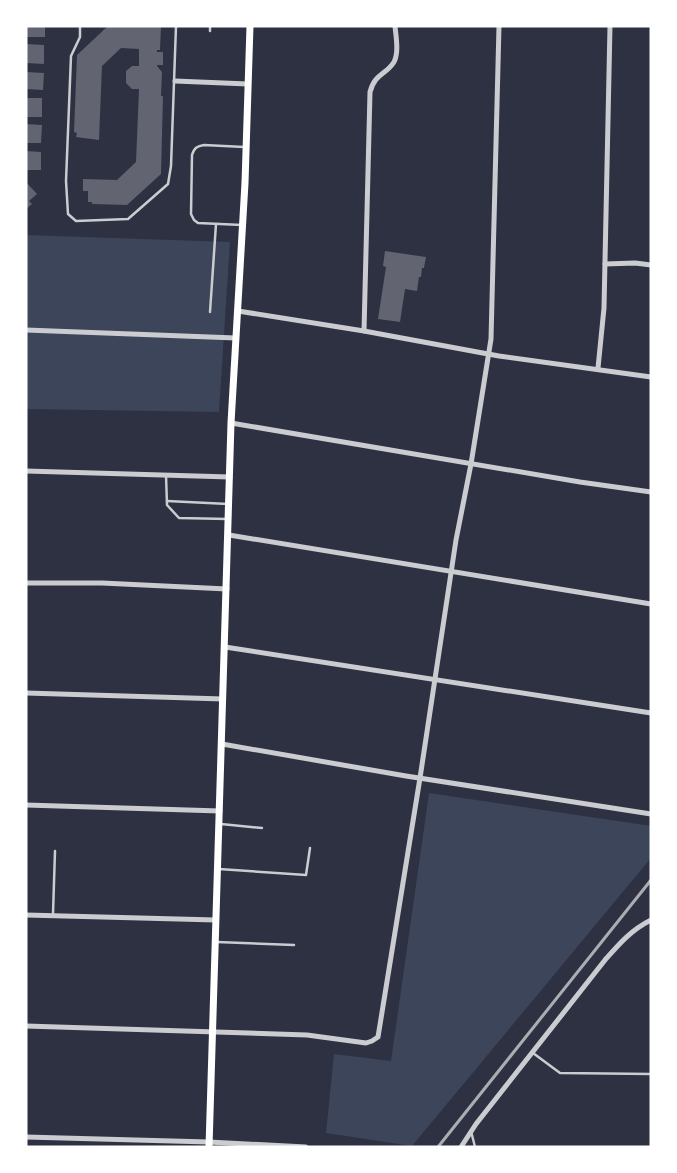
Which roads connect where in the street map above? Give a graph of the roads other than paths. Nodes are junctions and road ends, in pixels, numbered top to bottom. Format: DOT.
graph roads {
  1 [pos="80,26"];
  2 [pos="176,26"];
  3 [pos="210,26"];
  4 [pos="250,26"];
  5 [pos="396,26"];
  6 [pos="500,26"];
  7 [pos="610,26"];
  8 [pos="210,31"];
  9 [pos="175,81"];
  10 [pos="248,84"];
  11 [pos="246,147"];
  12 [pos="216,224"];
  13 [pos="243,225"];
  14 [pos="605,264"];
  15 [pos="651,265"];
  16 [pos="238,311"];
  17 [pos="210,312"];
  18 [pos="26,330"];
  19 [pos="364,331"];
  20 [pos="236,338"];
  21 [pos="488,352"];
  22 [pos="598,368"];
  23 [pos="651,377"];
  24 [pos="231,423"];
  25 [pos="471,464"];
  26 [pos="26,471"];
  27 [pos="166,475"];
  28 [pos="230,476"];
  29 [pos="651,492"];
  30 [pos="167,501"];
  31 [pos="230,504"];
  32 [pos="229,519"];
  33 [pos="229,535"];
  34 [pos="453,573"];
  35 [pos="26,583"];
  36 [pos="227,589"];
  37 [pos="651,604"];
  38 [pos="225,647"];
  39 [pos="436,680"];
  40 [pos="26,693"];
  41 [pos="224,699"];
  42 [pos="651,713"];
  43 [pos="222,744"];
  44 [pos="420,778"];
  45 [pos="26,804"];
  46 [pos="220,811"];
  47 [pos="651,814"];
  48 [pos="219,824"];
  49 [pos="262,828"];
  50 [pos="310,848"];
  51 [pos="55,851"];
  52 [pos="218,869"];
  53 [pos="26,915"];
  54 [pos="53,916"];
  55 [pos="216,920"];
  56 [pos="651,920"];
  57 [pos="216,942"];
  58 [pos="294,945"];
  59 [pos="26,1026"];
  60 [pos="213,1032"];
  61 [pos="533,1053"];
  62 [pos="651,1074"];
  63 [pos="471,1131"];
  64 [pos="26,1137"];
  65 [pos="209,1144"];
  66 [pos="268,1146"];
  67 [pos="306,1147"];
  68 [pos="461,1147"];
  69 [pos="475,1147"];
  1 -- 9 [label="lane"];
  2 -- 9 [label="lane"];
  3 -- 8 [label="lane"];
  4 -- 10 [label="main road"];
  5 -- 19 [label="street"];
  6 -- 21 [label="street"];
  7 -- 14 [label="street"];
  9 -- 10 [label="street"];
  10 -- 11 [label="main road"];
  11 -- 12 [label="lane"];
  11 -- 13 [label="main road"];
  12 -- 13 [label="lane"];
  12 -- 17 [label="lane"];
  13 -- 16 [label="main road"];
  14 -- 15 [label="street"];
  14 -- 22 [label="street"];
  16 -- 19 [label="street"];
  16 -- 20 [label="main road"];
  18 -- 20 [label="street"];
  19 -- 21 [label="street"];
  20 -- 24 [label="main road"];
  21 -- 22 [label="street"];
  21 -- 25 [label="street"];
  22 -- 23 [label="street"];
  24 -- 25 [label="street"];
  24 -- 28 [label="main road"];
  25 -- 29 [label="street"];
  25 -- 34 [label="street"];
  26 -- 27 [label="street"];
  27 -- 28 [label="street"];
  27 -- 30 [label="lane"];
  28 -- 31 [label="main road"];
  30 -- 31 [label="lane"];
  30 -- 32 [label="lane"];
  31 -- 32 [label="main road"];
  32 -- 33 [label="main road"];
  33 -- 34 [label="street"];
  33 -- 36 [label="main road"];
  34 -- 37 [label="street"];
  34 -- 39 [label="street"];
  35 -- 36 [label="street"];
  36 -- 38 [label="main road"];
  38 -- 39 [label="street"];
  38 -- 41 [label="main road"];
  39 -- 42 [label="street"];
  39 -- 44 [label="street"];
  40 -- 41 [label="street"];
  41 -- 43 [label="main road"];
  43 -- 44 [label="street"];
  43 -- 46 [label="main road"];
  44 -- 47 [label="street"];
  44 -- 60 [label="street"];
  45 -- 46 [label="street"];
  46 -- 48 [label="main road"];
  48 -- 49 [label="lane"];
  48 -- 52 [label="main road"];
  50 -- 52 [label="lane"];
  51 -- 54 [label="lane"];
  52 -- 55 [label="main road"];
  53 -- 54 [label="street"];
  54 -- 55 [label="street"];
  55 -- 57 [label="main road"];
  56 -- 61 [label="street"];
  57 -- 58 [label="lane"];
  57 -- 60 [label="main road"];
  59 -- 60 [label="street"];
  60 -- 65 [label="main road"];
  61 -- 62 [label="lane"];
  61 -- 63 [label="street"];
  63 -- 68 [label="street"];
  63 -- 69 [label="lane"];
  64 -- 65 [label="street"];
  65 -- 66 [label="street"];
  66 -- 67 [label="street"];
}
